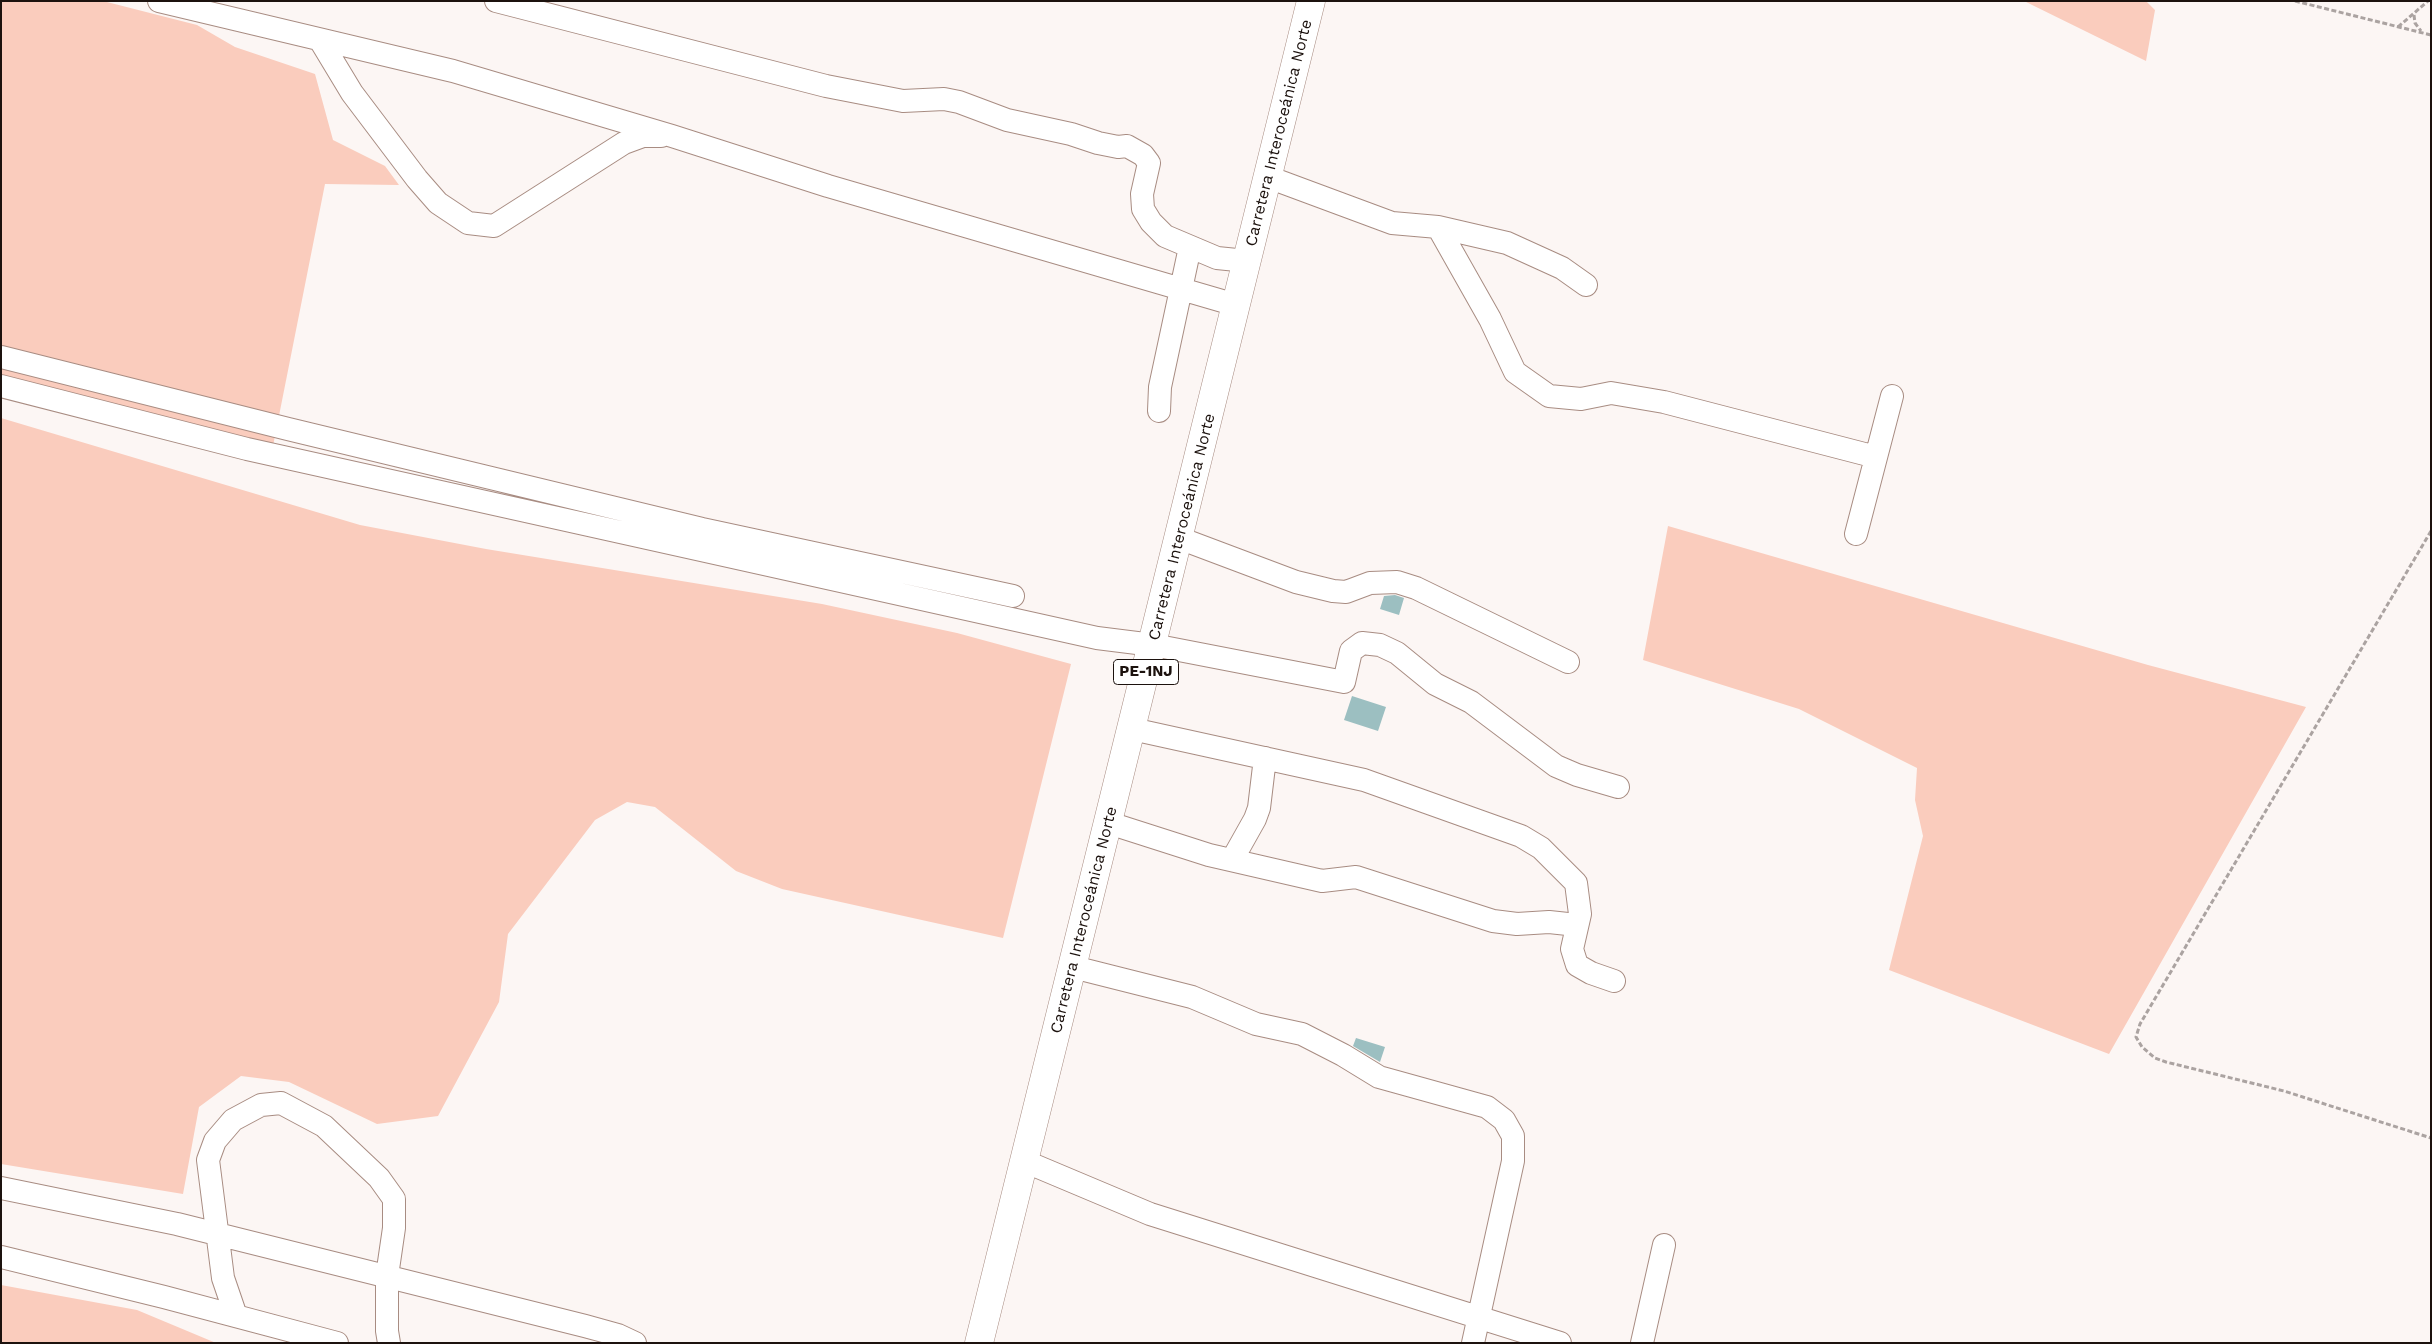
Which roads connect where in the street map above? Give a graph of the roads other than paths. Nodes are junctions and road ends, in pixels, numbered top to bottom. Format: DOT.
graph roads {
  1 [pos="158,1"];
  2 [pos="496,1"];
  3 [pos="1311,1"];
  4 [pos="320,40"];
  5 [pos="672,136"];
  6 [pos="1268,177"];
  7 [pos="1438,227"];
  8 [pos="1190,247"];
  9 [pos="1247,261"];
  10 [pos="1586,285"];
  11 [pos="1182,289"];
  12 [pos="1236,305"];
  13 [pos="1,357"];
  14 [pos="1,386"];
  15 [pos="1892,396"];
  16 [pos="1159,411"];
  17 [pos="1876,457"];
  18 [pos="1856,534"];
  19 [pos="1179,538"];
  20 [pos="1013,596"];
  21 [pos="1153,645"];
  22 [pos="1568,662"];
  23 [pos="1132,729"];
  24 [pos="1265,758"];
  25 [pos="1618,787"];
  26 [pos="1108,823"];
  27 [pos="1232,860"];
  28 [pos="1577,925"];
  29 [pos="1072,967"];
  30 [pos="1614,981"];
  31 [pos="1024,1161"];
  32 [pos="1,1188"];
  33 [pos="217,1234"];
  34 [pos="1664,1246"];
  35 [pos="1,1257"];
  36 [pos="387,1276"];
  37 [pos="236,1316"];
  38 [pos="1480,1318"];
  39 [pos="337,1343"];
  40 [pos="389,1343"];
  41 [pos="635,1343"];
  42 [pos="979,1343"];
  43 [pos="1473,1343"];
  44 [pos="1560,1343"];
  45 [pos="1642,1343"];
  1 -- 4 [label="street"];
  2 -- 8 [label="street"];
  3 -- 6 [label="highway, Carretera Interoceánica Norte / PE-1NJ"];
  4 -- 5 [label="street"];
  4 -- 5 [label="street"];
  5 -- 11 [label="street"];
  6 -- 7 [label="street"];
  6 -- 9 [label="highway, Carretera Interoceánica Norte / PE-1NJ"];
  7 -- 10 [label="street"];
  7 -- 17 [label="street"];
  8 -- 9 [label="street"];
  8 -- 11 [label="street"];
  9 -- 12 [label="highway, Carretera Interoceánica Norte / PE-1NJ"];
  11 -- 12 [label="street"];
  11 -- 16 [label="street"];
  12 -- 19 [label="highway, Carretera Interoceánica Norte / PE-1NJ"];
  13 -- 20 [label="street"];
  14 -- 21 [label="street"];
  15 -- 17 [label="street"];
  17 -- 18 [label="street"];
  19 -- 21 [label="highway, Carretera Interoceánica Norte / PE-1NJ"];
  19 -- 22 [label="street"];
  21 -- 23 [label="highway, Carretera Interoceánica Norte / PE-1NJ"];
  21 -- 25 [label="street"];
  23 -- 24 [label="street"];
  23 -- 26 [label="highway, Carretera Interoceánica Norte / PE-1NJ"];
  24 -- 27 [label="street"];
  24 -- 28 [label="street"];
  26 -- 27 [label="street"];
  26 -- 29 [label="highway, Carretera Interoceánica Norte / PE-1NJ"];
  27 -- 28 [label="street"];
  28 -- 30 [label="street"];
  29 -- 31 [label="highway, Carretera Interoceánica Norte / PE-1NJ"];
  29 -- 38 [label="street"];
  31 -- 38 [label="street"];
  31 -- 42 [label="highway, Carretera Interoceánica Norte / PE-1NJ"];
  32 -- 33 [label="street"];
  33 -- 36 [label="street"];
  33 -- 36 [label="street"];
  33 -- 37 [label="street"];
  34 -- 45 [label="street"];
  35 -- 37 [label="street"];
  36 -- 40 [label="street"];
  36 -- 41 [label="street"];
  37 -- 39 [label="street"];
  38 -- 43 [label="street"];
  38 -- 44 [label="street"];
}
